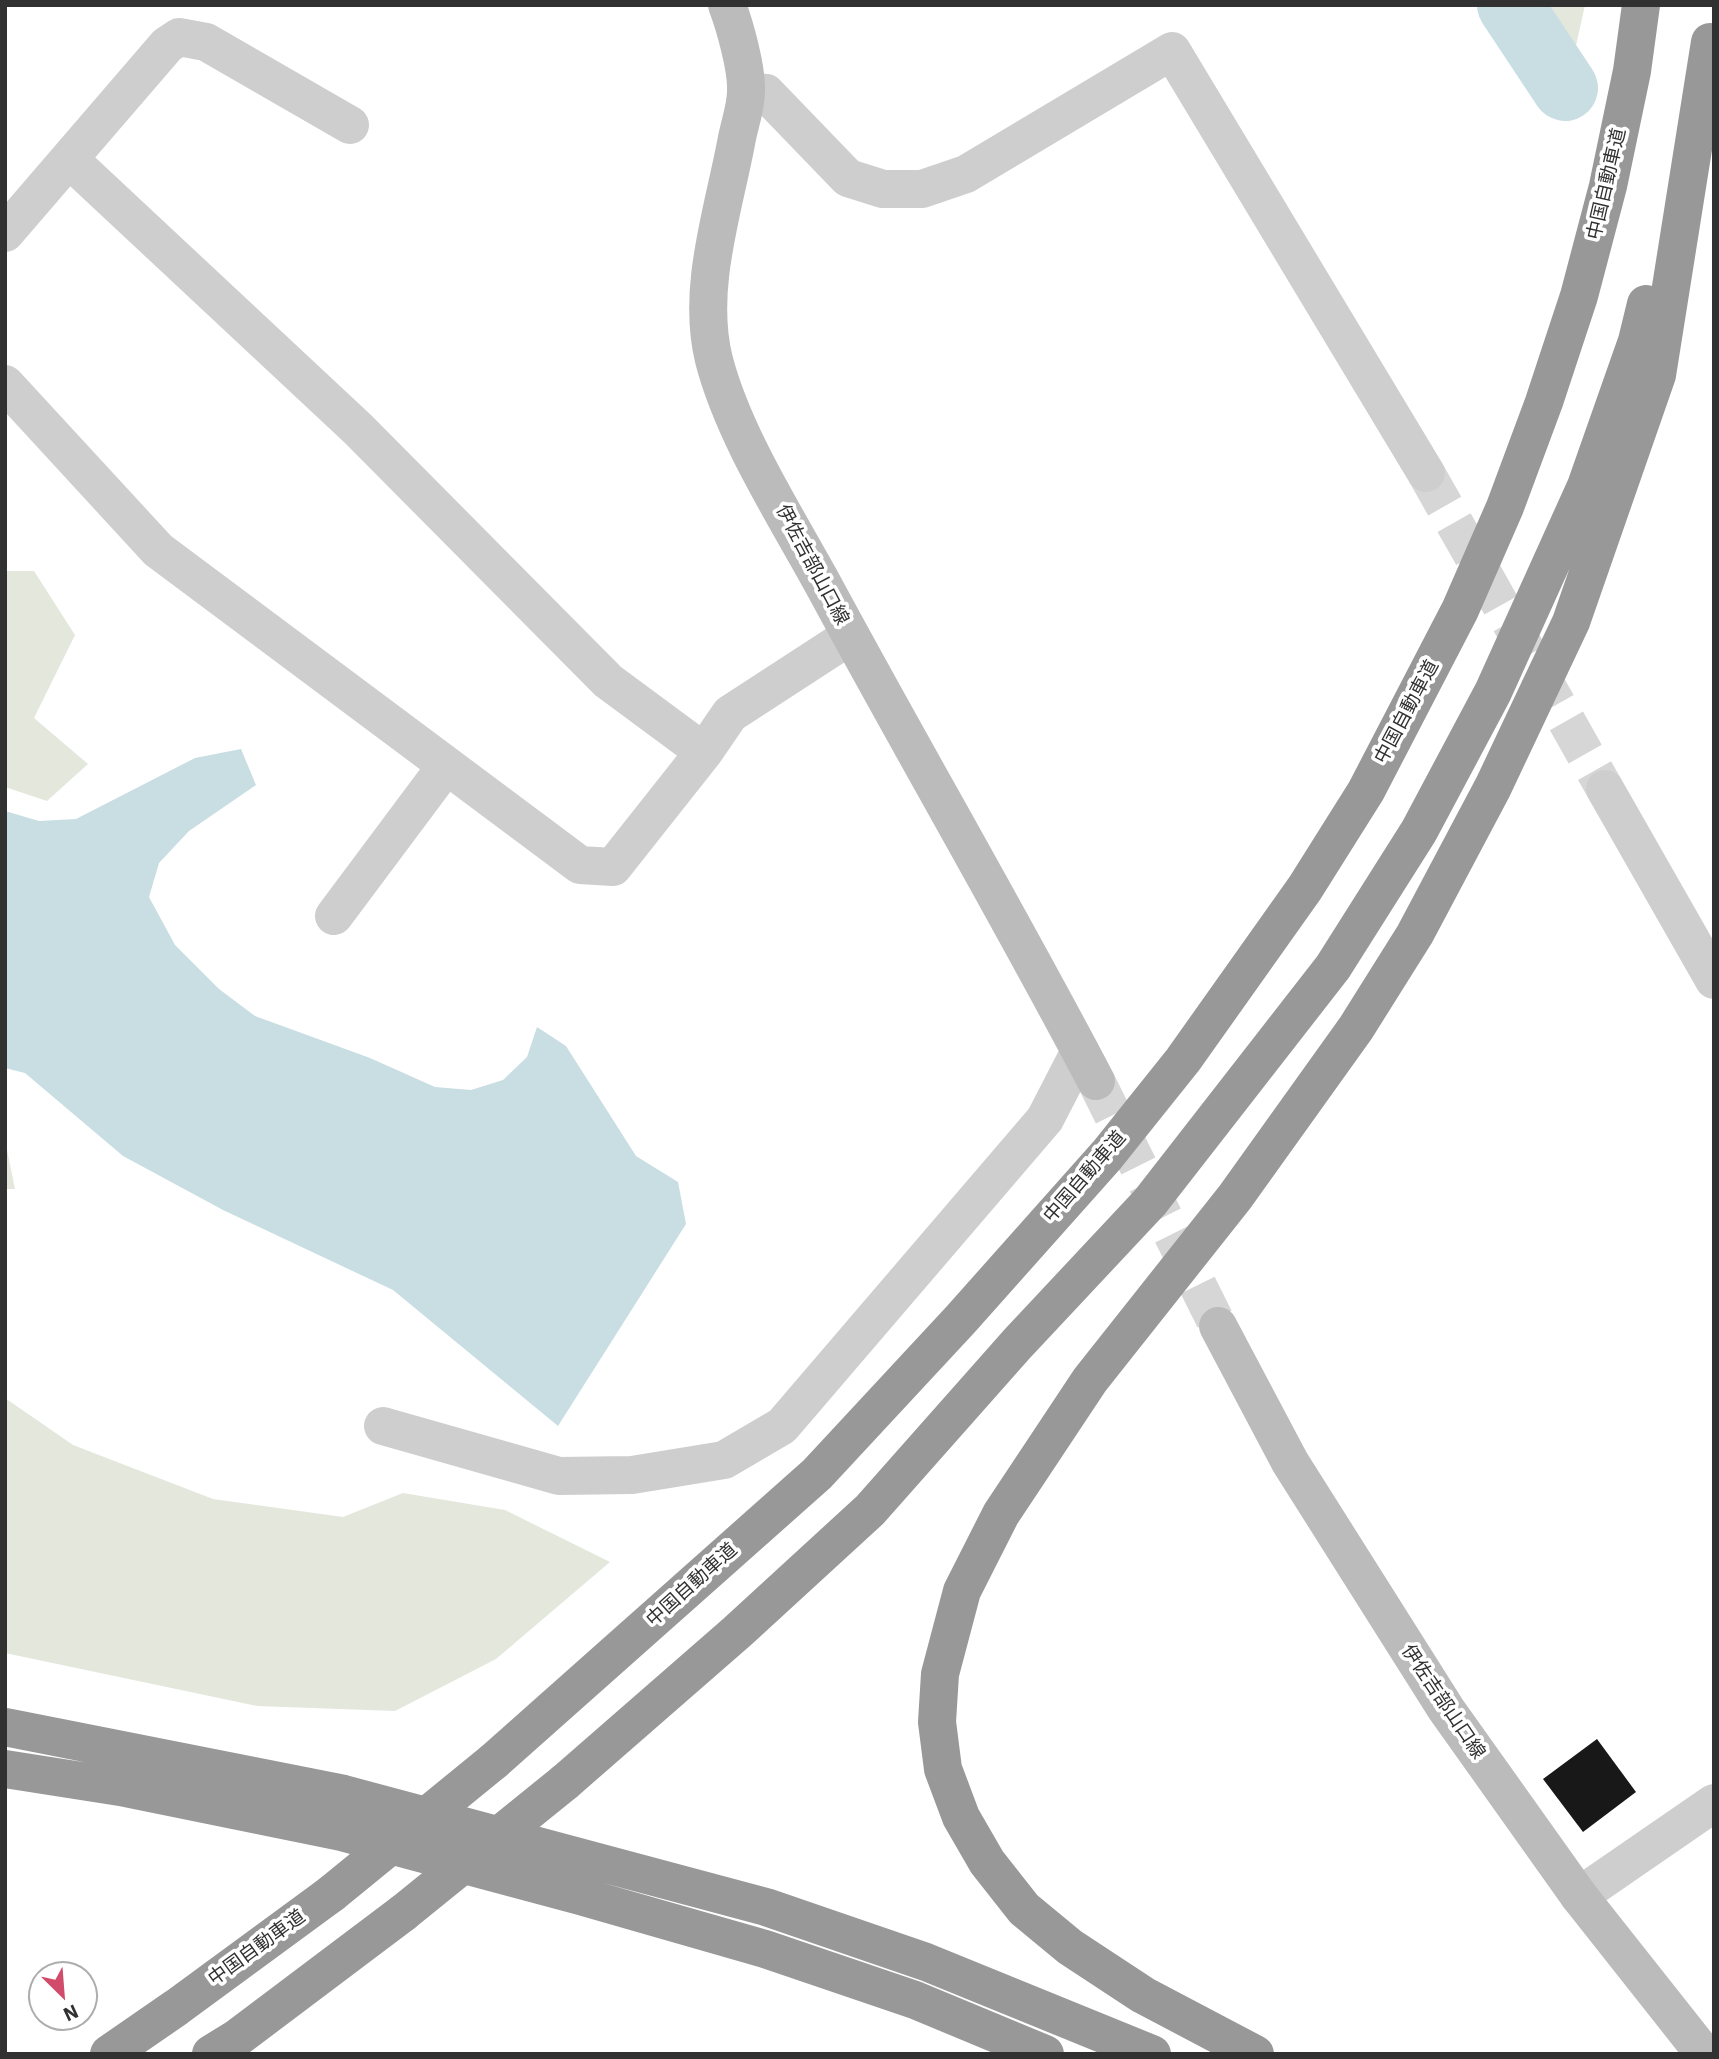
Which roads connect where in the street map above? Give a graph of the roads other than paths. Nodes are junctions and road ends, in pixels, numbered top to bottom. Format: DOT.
graph roads {
  1 [pos="727,5"];
  2 [pos="1641,5"];
  3 [pos="1712,32"];
  4 [pos="746,90"];
  5 [pos="350,125"];
  6 [pos="69,159"];
  7 [pos="5,233"];
  8 [pos="5,384"];
  9 [pos="1426,473"];
  10 [pos="850,636"];
  11 [pos="704,752"];
  12 [pos="446,766"];
  13 [pos="1605,789"];
  14 [pos="334,916"];
  15 [pos="1714,980"];
  16 [pos="1088,1066"];
  17 [pos="1218,1326"];
  18 [pos="383,1426"];
  19 [pos="5,1727"];
  20 [pos="5,1769"];
  21 [pos="1714,1803"];
  22 [pos="1579,1896"];
  23 [pos="1701,2052"];
  24 [pos="109,2054"];
  25 [pos="211,2054"];
  26 [pos="1045,2054"];
  27 [pos="1152,2054"];
  28 [pos="1255,2054"];
  1 -- 4 [label="main road, 伊佐吉部山口線"];
  2 -- 24 [label="highway, 中国自動車道, bridge"];
  3 -- 25 [label="highway, bridge"];
  3 -- 28 [label="highway"];
  4 -- 9 [label="street"];
  4 -- 10 [label="main road, 伊佐吉部山口線"];
  5 -- 6 [label="street"];
  6 -- 7 [label="street"];
  6 -- 11 [label="street"];
  8 -- 12 [label="street"];
  10 -- 11 [label="street"];
  10 -- 16 [label="main road, 伊佐吉部山口線"];
  11 -- 12 [label="street"];
  12 -- 14 [label="street"];
  13 -- 15 [label="street"];
  16 -- 18 [label="street"];
  17 -- 22 [label="main road, 伊佐吉部山口線"];
  19 -- 27 [label="highway"];
  20 -- 26 [label="highway"];
  21 -- 22 [label="street"];
  22 -- 23 [label="main road, 伊佐吉部山口線"];
}
